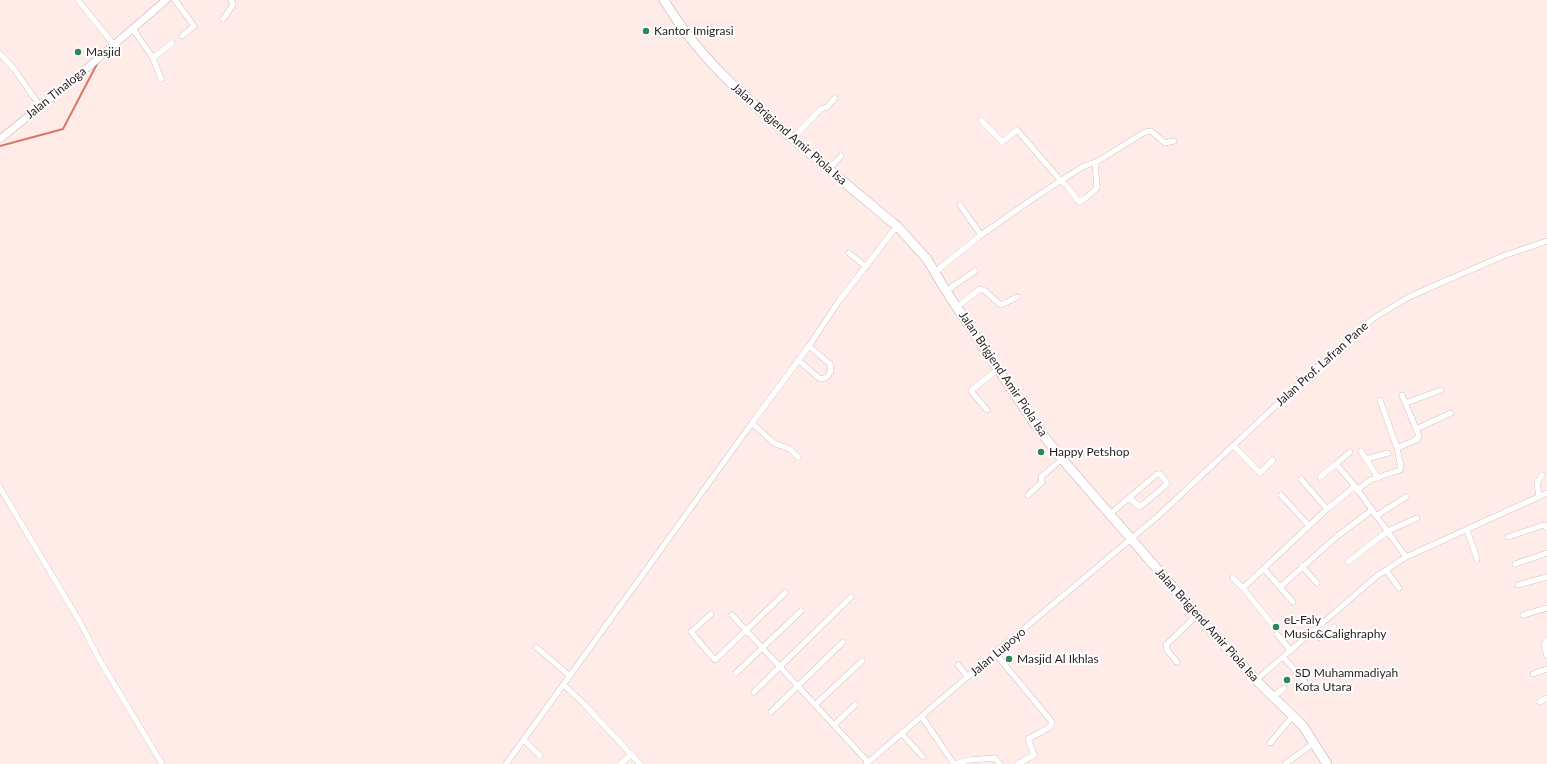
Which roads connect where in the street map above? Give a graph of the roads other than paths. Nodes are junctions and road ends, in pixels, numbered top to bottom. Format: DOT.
graph roads {
  1 [pos="78,0"];
  2 [pos="166,0"];
  3 [pos="175,0"];
  4 [pos="231,0"];
  5 [pos="664,0"];
  6 [pos="223,19"];
  7 [pos="133,29"];
  8 [pos="182,36"];
  9 [pos="172,43"];
  10 [pos="114,45"];
  11 [pos="0,54"];
  12 [pos="154,58"];
  13 [pos="161,79"];
  14 [pos="835,98"];
  15 [pos="40,106"];
  16 [pos="981,120"];
  17 [pos="0,138"];
  18 [pos="793,138"];
  19 [pos="1174,141"];
  20 [pos="841,156"];
  21 [pos="1095,163"];
  22 [pos="829,169"];
  23 [pos="1060,181"];
  24 [pos="960,205"];
  25 [pos="898,226"];
  26 [pos="981,236"];
  27 [pos="1546,242"];
  28 [pos="1547,249"];
  29 [pos="849,253"];
  30 [pos="866,267"];
  31 [pos="975,271"];
  32 [pos="935,272"];
  33 [pos="946,291"];
  34 [pos="1017,296"];
  35 [pos="957,306"];
  36 [pos="809,346"];
  37 [pos="798,360"];
  38 [pos="998,369"];
  39 [pos="1441,390"];
  40 [pos="1402,395"];
  41 [pos="1380,400"];
  42 [pos="1406,403"];
  43 [pos="987,410"];
  44 [pos="1452,413"];
  45 [pos="752,423"];
  46 [pos="1416,429"];
  47 [pos="1234,446"];
  48 [pos="1397,448"];
  49 [pos="1361,451"];
  50 [pos="1350,452"];
  51 [pos="1388,453"];
  52 [pos="798,457"];
  53 [pos="1062,459"];
  54 [pos="1366,459"];
  55 [pos="1273,460"];
  56 [pos="1336,464"];
  57 [pos="1542,474"];
  58 [pos="1320,477"];
  59 [pos="1378,478"];
  60 [pos="1301,479"];
  61 [pos="0,488"];
  62 [pos="1356,488"];
  63 [pos="1547,493"];
  64 [pos="1028,495"];
  65 [pos="1281,496"];
  66 [pos="1540,496"];
  67 [pos="1406,497"];
  68 [pos="1129,498"];
  69 [pos="1327,509"];
  70 [pos="1372,510"];
  71 [pos="1109,516"];
  72 [pos="1376,516"];
  73 [pos="1417,518"];
  74 [pos="1309,526"];
  75 [pos="1547,528"];
  76 [pos="1467,530"];
  77 [pos="1388,531"];
  78 [pos="1508,537"];
  79 [pos="1131,540"];
  80 [pos="1547,553"];
  81 [pos="1406,556"];
  82 [pos="1477,559"];
  83 [pos="1348,562"];
  84 [pos="1515,564"];
  85 [pos="1302,566"];
  86 [pos="1264,569"];
  87 [pos="1386,570"];
  88 [pos="1547,577"];
  89 [pos="1234,578"];
  90 [pos="1317,583"];
  91 [pos="1518,585"];
  92 [pos="1280,587"];
  93 [pos="1244,588"];
  94 [pos="1399,588"];
  95 [pos="785,593"];
  96 [pos="851,596"];
  97 [pos="1293,602"];
  98 [pos="1547,608"];
  99 [pos="801,611"];
  100 [pos="711,614"];
  101 [pos="732,615"];
  102 [pos="1197,615"];
  103 [pos="1522,616"];
  104 [pos="1271,623"];
  105 [pos="1334,627"];
  106 [pos="746,630"];
  107 [pos="1312,633"];
  108 [pos="1277,634"];
  109 [pos="1547,640"];
  110 [pos="843,642"];
  111 [pos="536,647"];
  112 [pos="762,648"];
  113 [pos="1291,651"];
  114 [pos="995,652"];
  115 [pos="1547,656"];
  116 [pos="1283,657"];
  117 [pos="862,661"];
  118 [pos="1177,662"];
  119 [pos="958,665"];
  120 [pos="780,667"];
  121 [pos="1547,669"];
  122 [pos="736,673"];
  123 [pos="1533,674"];
  124 [pos="570,676"];
  125 [pos="968,677"];
  126 [pos="1256,680"];
  127 [pos="1307,684"];
  128 [pos="564,685"];
  129 [pos="798,686"];
  130 [pos="1284,688"];
  131 [pos="754,692"];
  132 [pos="1273,697"];
  133 [pos="1547,698"];
  134 [pos="1540,702"];
  135 [pos="815,705"];
  136 [pos="854,705"];
  137 [pos="771,712"];
  138 [pos="1293,716"];
  139 [pos="922,717"];
  140 [pos="834,725"];
  141 [pos="902,734"];
  142 [pos="524,740"];
  143 [pos="1270,743"];
  144 [pos="1314,743"];
  145 [pos="631,755"];
  146 [pos="540,756"];
  147 [pos="923,756"];
  148 [pos="867,763"];
  149 [pos="162,764"];
  150 [pos="506,764"];
  151 [pos="620,764"];
  152 [pos="640,764"];
  153 [pos="955,764"];
  154 [pos="1000,764"];
  155 [pos="1018,764"];
  156 [pos="1285,764"];
  157 [pos="1328,764"];
  1 -- 10 [label="street"];
  2 -- 7 [label="street, Jalan Tinaloga"];
  3 -- 8 [label="street"];
  4 -- 6 [label="street"];
  5 -- 18 [label="main road, Jalan Brigjend Amir Piola Isa"];
  7 -- 10 [label="street, Jalan Tinaloga"];
  7 -- 12 [label="street"];
  9 -- 12 [label="street"];
  10 -- 15 [label="street, Jalan Tinaloga"];
  11 -- 15 [label="street"];
  12 -- 13 [label="street"];
  14 -- 18 [label="street"];
  15 -- 17 [label="street, Jalan Tinaloga"];
  16 -- 23 [label="street"];
  18 -- 22 [label="main road, Jalan Brigjend Amir Piola Isa"];
  19 -- 21 [label="street"];
  20 -- 22 [label="street"];
  21 -- 23 [label="street"];
  21 -- 23 [label="street"];
  22 -- 25 [label="main road, Jalan Brigjend Amir Piola Isa"];
  23 -- 26 [label="street"];
  24 -- 26 [label="street"];
  25 -- 30 [label="street"];
  25 -- 32 [label="main road, Jalan Brigjend Amir Piola Isa"];
  26 -- 32 [label="street"];
  27 -- 28 [label="street"];
  27 -- 47 [label="street, Jalan Prof. Lafran Pane"];
  29 -- 30 [label="street"];
  30 -- 36 [label="street"];
  31 -- 33 [label="street"];
  32 -- 33 [label="main road, Jalan Brigjend Amir Piola Isa"];
  33 -- 35 [label="main road, Jalan Brigjend Amir Piola Isa"];
  34 -- 35 [label="street"];
  35 -- 38 [label="main road, Jalan Brigjend Amir Piola Isa"];
  36 -- 37 [label="street"];
  36 -- 37 [label="street"];
  37 -- 45 [label="street"];
  38 -- 43 [label="street"];
  38 -- 53 [label="main road, Jalan Brigjend Amir Piola Isa"];
  39 -- 42 [label="street"];
  40 -- 42 [label="street"];
  41 -- 48 [label="street"];
  42 -- 46 [label="street"];
  44 -- 46 [label="street"];
  45 -- 52 [label="street"];
  45 -- 124 [label="street"];
  46 -- 48 [label="street"];
  47 -- 55 [label="street"];
  47 -- 79 [label="street, Jalan Prof. Lafran Pane"];
  48 -- 59 [label="street"];
  49 -- 54 [label="street"];
  50 -- 56 [label="street"];
  51 -- 54 [label="street"];
  53 -- 64 [label="street"];
  53 -- 71 [label="main road, Jalan Brigjend Amir Piola Isa"];
  54 -- 59 [label="street"];
  56 -- 58 [label="street"];
  56 -- 62 [label="street"];
  57 -- 66 [label="street"];
  59 -- 62 [label="street"];
  60 -- 69 [label="street"];
  61 -- 149 [label="street"];
  62 -- 69 [label="street"];
  62 -- 70 [label="street"];
  63 -- 66 [label="street"];
  65 -- 74 [label="street"];
  66 -- 76 [label="street"];
  67 -- 72 [label="street"];
  68 -- 68 [label="street"];
  68 -- 71 [label="street"];
  69 -- 74 [label="street"];
  70 -- 72 [label="street"];
  70 -- 85 [label="street"];
  71 -- 79 [label="main road, Jalan Brigjend Amir Piola Isa"];
  72 -- 77 [label="street"];
  73 -- 77 [label="street"];
  74 -- 86 [label="street"];
  75 -- 78 [label="street"];
  76 -- 81 [label="street"];
  76 -- 82 [label="street"];
  77 -- 81 [label="street"];
  77 -- 83 [label="street"];
  79 -- 102 [label="main road, Jalan Brigjend Amir Piola Isa"];
  79 -- 114 [label="street, Jalan Lupoyo"];
  80 -- 84 [label="street"];
  81 -- 87 [label="street"];
  85 -- 90 [label="street"];
  85 -- 92 [label="street"];
  86 -- 92 [label="street"];
  86 -- 93 [label="street"];
  87 -- 94 [label="street"];
  87 -- 107 [label="street"];
  88 -- 91 [label="street"];
  89 -- 93 [label="street"];
  92 -- 97 [label="street"];
  93 -- 104 [label="street"];
  95 -- 106 [label="street"];
  96 -- 120 [label="street"];
  98 -- 103 [label="street"];
  99 -- 112 [label="street"];
  100 -- 106 [label="street"];
  101 -- 106 [label="street"];
  102 -- 118 [label="street"];
  102 -- 126 [label="main road, Jalan Brigjend Amir Piola Isa"];
  105 -- 107 [label="street"];
  106 -- 112 [label="street"];
  107 -- 113 [label="street"];
  108 -- 113 [label="street"];
  109 -- 115 [label="street"];
  110 -- 129 [label="street"];
  111 -- 124 [label="street"];
  112 -- 120 [label="street"];
  112 -- 122 [label="street"];
  113 -- 116 [label="street"];
  114 -- 125 [label="street, Jalan Lupoyo"];
  114 -- 155 [label="street"];
  116 -- 126 [label="street"];
  116 -- 127 [label="street"];
  117 -- 135 [label="street"];
  119 -- 125 [label="street"];
  120 -- 129 [label="street"];
  120 -- 131 [label="street"];
  121 -- 123 [label="street"];
  124 -- 128 [label="street"];
  125 -- 139 [label="street, Jalan Lupoyo"];
  126 -- 132 [label="main road, Jalan Brigjend Amir Piola Isa"];
  128 -- 142 [label="street"];
  128 -- 145 [label="street"];
  129 -- 135 [label="street"];
  129 -- 137 [label="street"];
  130 -- 132 [label="street"];
  132 -- 138 [label="main road, Jalan Brigjend Amir Piola Isa"];
  133 -- 134 [label="street"];
  135 -- 140 [label="street"];
  136 -- 140 [label="street"];
  138 -- 143 [label="street"];
  138 -- 144 [label="main road, Jalan Brigjend Amir Piola Isa"];
  139 -- 141 [label="street, Jalan Lupoyo"];
  139 -- 153 [label="street"];
  140 -- 148 [label="street"];
  141 -- 147 [label="street"];
  141 -- 148 [label="street, Jalan Lupoyo"];
  142 -- 146 [label="street"];
  142 -- 150 [label="street"];
  144 -- 156 [label="street"];
  144 -- 157 [label="main road, Jalan Brigjend Amir Piola Isa"];
  145 -- 151 [label="street"];
  145 -- 152 [label="street"];
  153 -- 154 [label="street"];
}
